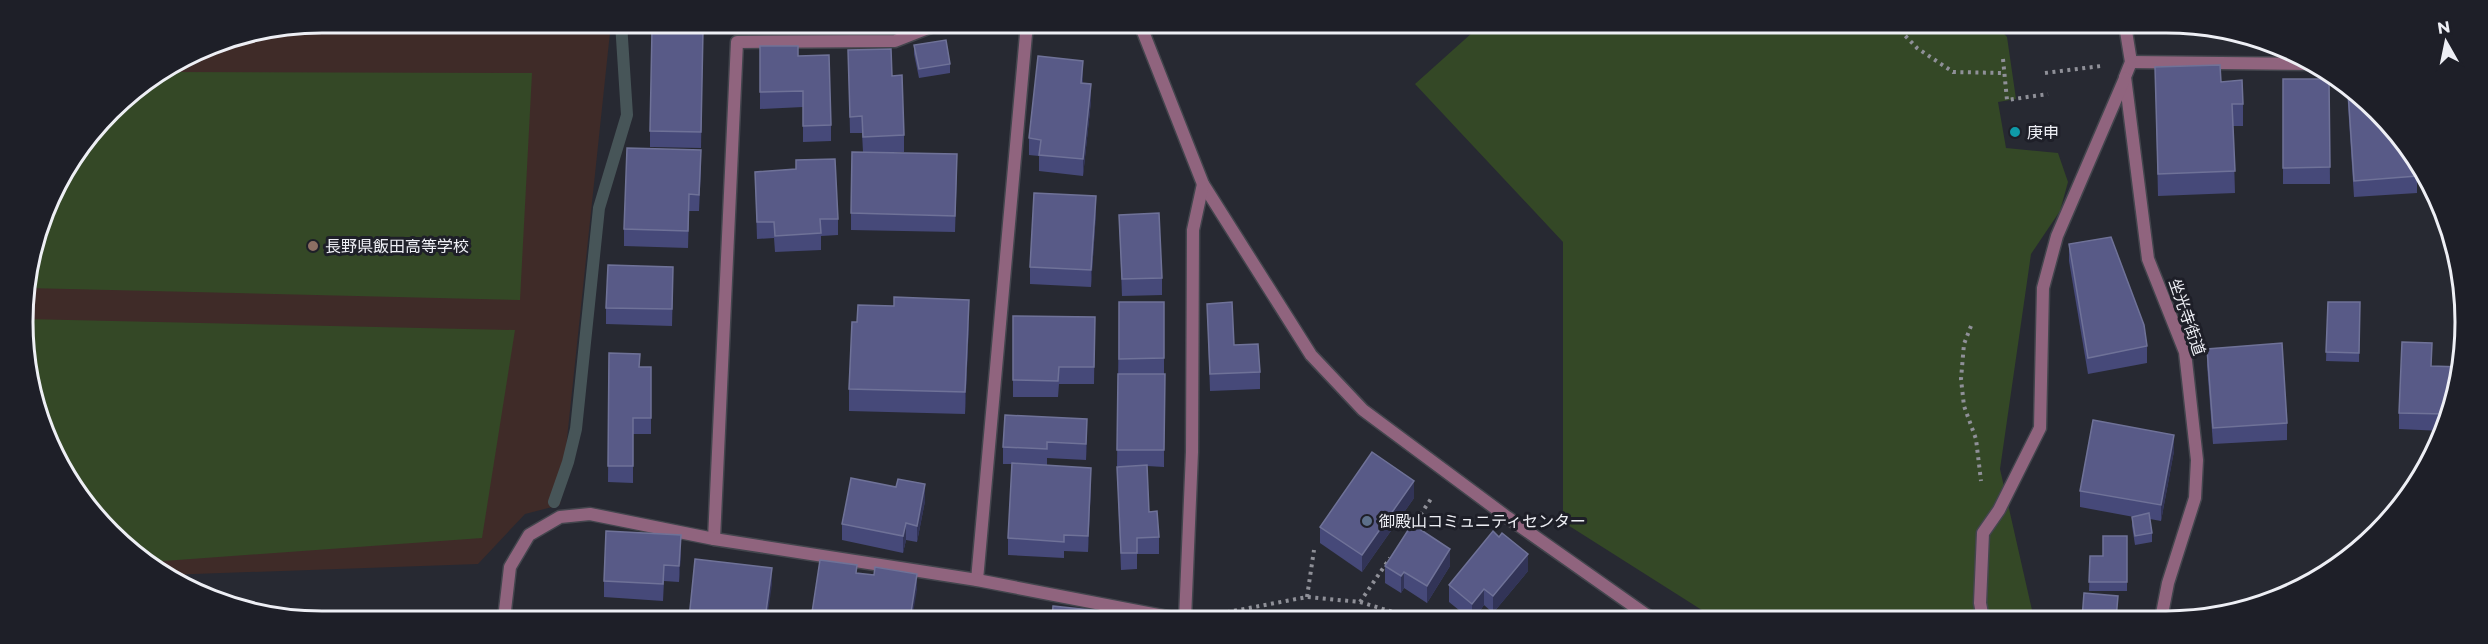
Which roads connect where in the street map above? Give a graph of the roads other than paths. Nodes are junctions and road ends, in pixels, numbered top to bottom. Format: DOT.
graph roads {
  1 [pos="915,33"];
  2 [pos="1026,33"];
  3 [pos="1144,33"];
  4 [pos="2121,33"];
  5 [pos="2126,33"];
  6 [pos="2126,40"];
  7 [pos="2131,62"];
  8 [pos="2295,64"];
  9 [pos="2125,77"];
  10 [pos="1203,184"];
  11 [pos="714,539"];
  12 [pos="977,580"];
  13 [pos="505,611"];
  14 [pos="1138,611"];
  15 [pos="1185,611"];
  16 [pos="1641,611"];
  17 [pos="1982,611"];
  18 [pos="2163,611"];
  1 -- 11 [label="street"];
  2 -- 12 [label="street"];
  3 -- 10 [label="street"];
  4 -- 6 [label="street"];
  5 -- 6 [label="street"];
  6 -- 7 [label="street"];
  7 -- 8 [label="street"];
  7 -- 9 [label="street, 坐光寺街道"];
  9 -- 17 [label="street"];
  9 -- 18 [label="street, 坐光寺街道"];
  10 -- 15 [label="street"];
  10 -- 16 [label="street"];
  11 -- 12 [label="street"];
  11 -- 13 [label="street"];
  12 -- 14 [label="street"];
}
